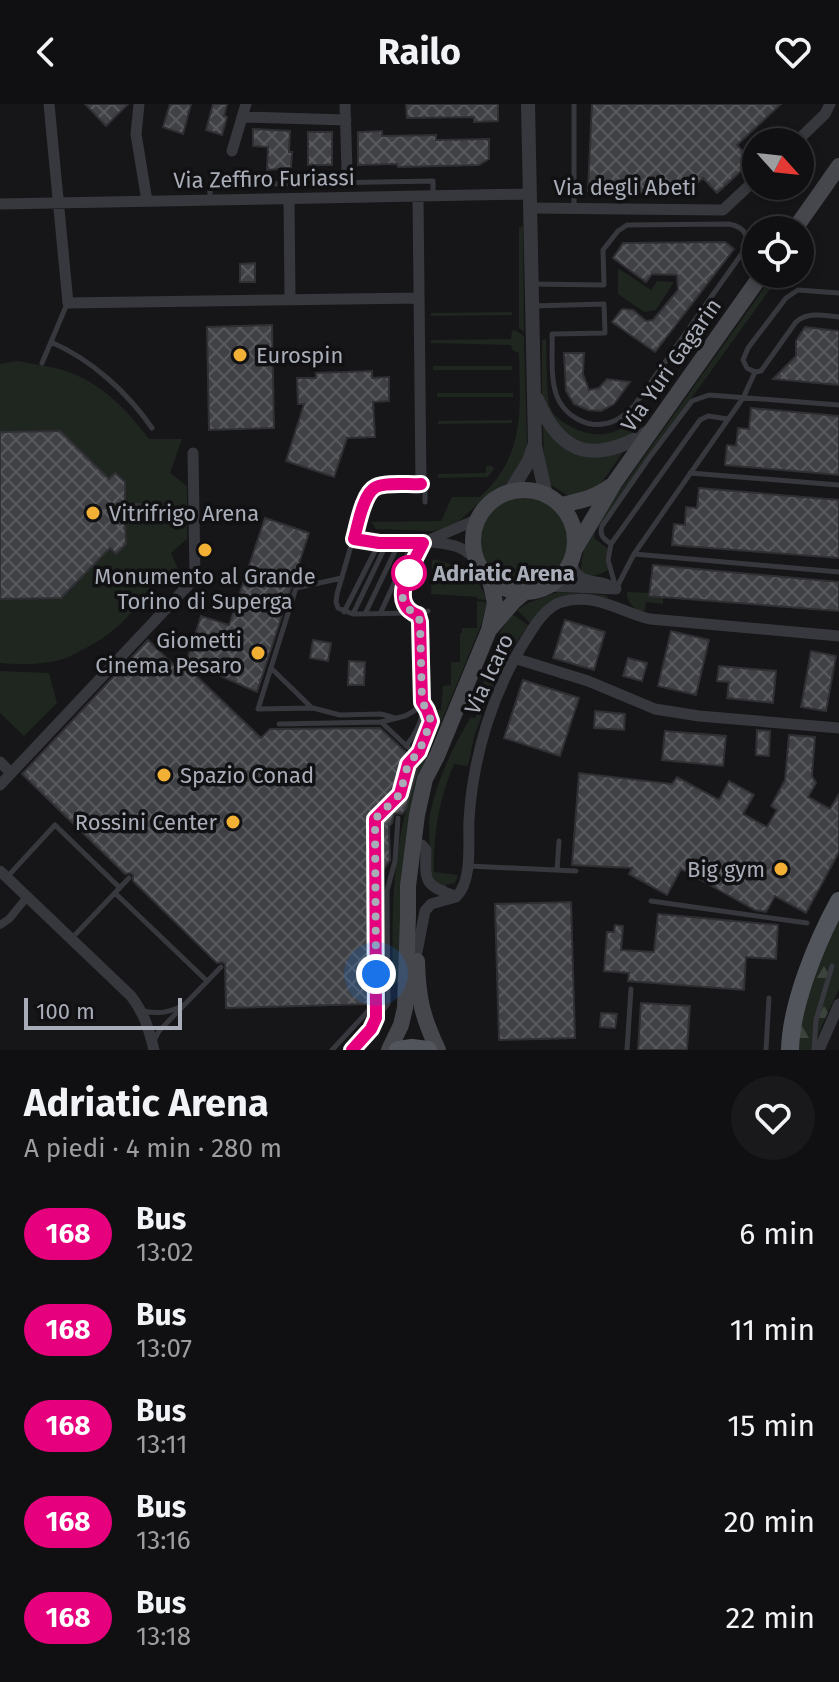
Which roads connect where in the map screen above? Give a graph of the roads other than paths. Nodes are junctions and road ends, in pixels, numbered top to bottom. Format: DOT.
graph roads {
  1 [pos="49,104"];
  2 [pos="139,104"];
  3 [pos="246,104"];
  4 [pos="345,104"];
  5 [pos="528,104"];
  6 [pos="574,104"];
  7 [pos="830,104"];
  8 [pos="242,117"];
  9 [pos="346,120"];
  10 [pos="810,128"];
  11 [pos="232,151"];
  12 [pos="839,166"];
  13 [pos="347,171"];
  14 [pos="287,184"];
  15 [pos="742,192"];
  16 [pos="418,196"];
  17 [pos="433,196"];
  18 [pos="289,199"];
  19 [pos="210,200"];
  20 [pos="147,201"];
  21 [pos="529,201"];
  22 [pos="58,203"];
  23 [pos="0,204"];
  24 [pos="573,208"];
  25 [pos="804,216"];
  26 [pos="531,284"];
  27 [pos="752,288"];
  28 [pos="839,293"];
  29 [pos="419,298"];
  30 [pos="290,299"];
  31 [pos="68,303"];
  32 [pos="532,306"];
  33 [pos="839,317"];
  34 [pos="51,342"];
  35 [pos="42,363"];
  36 [pos="755,372"];
  37 [pos="533,391"];
  38 [pos="743,398"];
  39 [pos="839,405"];
  40 [pos="728,419"];
  41 [pos="152,428"];
  42 [pos="651,430"];
  43 [pos="535,446"];
  44 [pos="193,453"];
  45 [pos="690,473"];
  46 [pos="615,482"];
  47 [pos="423,484"];
  48 [pos="839,485"];
  49 [pos="510,492"];
  50 [pos="554,500"];
  51 [pos="425,502"];
  52 [pos="478,519"];
  53 [pos="354,539"];
  54 [pos="418,542"];
  55 [pos="388,543"];
  56 [pos="611,544"];
  57 [pos="634,554"];
  58 [pos="573,556"];
  59 [pos="476,559"];
  60 [pos="839,572"];
  61 [pos="342,578"];
  62 [pos="490,580"];
  63 [pos="549,586"];
  64 [pos="616,589"];
  65 [pos="525,592"];
  66 [pos="620,608"];
  67 [pos="428,611"];
  68 [pos="344,612"];
  69 [pos="353,614"];
  70 [pos="365,614"];
  71 [pos="380,614"];
  72 [pos="415,614"];
  73 [pos="489,630"];
  74 [pos="839,636"];
  75 [pos="514,658"];
  76 [pos="271,668"];
  77 [pos="422,702"];
  78 [pos="313,708"];
  79 [pos="395,718"];
  80 [pos="381,722"];
  81 [pos="279,724"];
  82 [pos="839,728"];
  83 [pos="437,756"];
  84 [pos="0,762"];
  85 [pos="11,773"];
  86 [pos="0,785"];
  87 [pos="398,818"];
  88 [pos="559,841"];
  89 [pos="422,845"];
  90 [pos="467,866"];
  91 [pos="557,870"];
  92 [pos="576,871"];
  93 [pos="3,874"];
  94 [pos="129,878"];
  95 [pos="118,890"];
  96 [pos="27,897"];
  97 [pos="456,897"];
  98 [pos="651,901"];
  99 [pos="839,901"];
  100 [pos="807,923"];
  101 [pos="0,925"];
  102 [pos="71,939"];
  103 [pos="417,952"];
  104 [pos="832,966"];
  105 [pos="221,967"];
  106 [pos="207,981"];
  107 [pos="631,989"];
  108 [pos="769,998"];
  109 [pos="185,1004"];
  110 [pos="839,1004"];
  111 [pos="142,1011"];
  112 [pos="153,1049"];
  113 [pos="332,1050"];
  114 [pos="352,1050"];
  115 [pos="389,1050"];
  116 [pos="398,1050"];
  117 [pos="428,1050"];
  118 [pos="438,1050"];
  119 [pos="627,1050"];
  120 [pos="766,1050"];
  121 [pos="790,1050"];
  122 [pos="817,1050"];
  1 -- 22 [label="street"];
  2 -- 20 [label="street"];
  3 -- 8 [label="street"];
  4 -- 9 [label="street"];
  5 -- 21 [label="street, Via degli Abeti"];
  6 -- 24 [label="lane"];
  7 -- 10 [label="street"];
  8 -- 9 [label="street"];
  8 -- 11 [label="street"];
  9 -- 13 [label="street"];
  12 -- 25 [label="main road"];
  14 -- 17 [label="lane"];
  14 -- 18 [label="lane"];
  14 -- 19 [label="lane"];
  15 -- 24 [label="street, Via degli Abeti"];
  16 -- 17 [label="street, Via Zeffiro Furiassi"];
  16 -- 18 [label="street, Via Zeffiro Furiassi"];
  16 -- 29 [label="street"];
  17 -- 21 [label="street, Via Zeffiro Furiassi"];
  18 -- 19 [label="street, Via Zeffiro Furiassi"];
  18 -- 30 [label="street"];
  19 -- 20 [label="street, Via Zeffiro Furiassi"];
  20 -- 22 [label="street, Via Zeffiro Furiassi"];
  21 -- 24 [label="street, Via degli Abeti"];
  21 -- 26 [label="street, Via degli Abeti"];
  22 -- 23 [label="street, Via Zeffiro Furiassi"];
  22 -- 31 [label="street"];
  26 -- 32 [label="street, Via degli Abeti"];
  26 -- 32 [label="lane"];
  27 -- 42 [label="main road, Via Yuri Gagarin"];
  28 -- 36 [label="lane"];
  29 -- 30 [label="street"];
  29 -- 47 [label="street"];
  30 -- 31 [label="street"];
  31 -- 34 [label="lane"];
  32 -- 37 [label="street, Via degli Abeti"];
  33 -- 36 [label="lane"];
  34 -- 35 [label="lane"];
  34 -- 41 [label="lane"];
  36 -- 38 [label="lane"];
  37 -- 42 [label="street, Via degli Abeti"];
  37 -- 43 [label="street, Via degli Abeti"];
  38 -- 39 [label="lane"];
  38 -- 40 [label="lane"];
  38 -- 56 [label="lane"];
  40 -- 45 [label="lane"];
  40 -- 56 [label="lane"];
  42 -- 46 [label="main road, Via Yuri Gagarin"];
  43 -- 49 [label="street, Via degli Abeti"];
  43 -- 50 [label="street, Via degli Abeti"];
  44 -- 85 [label="street"];
  45 -- 48 [label="lane"];
  45 -- 57 [label="lane"];
  46 -- 50 [label="main road, Via Yuri Gagarin"];
  46 -- 58 [label="main road, Via Yuri Gagarin"];
  47 -- 51 [label="lane"];
  47 -- 53 [label="street"];
  49 -- 50 [label="main road, Via Yuri Gagarin"];
  49 -- 52 [label="main road"];
  50 -- 58 [label="main road"];
  52 -- 54 [label="street"];
  52 -- 59 [label="main road"];
  53 -- 55 [label="street"];
  53 -- 61 [label="lane"];
  54 -- 55 [label="street"];
  54 -- 59 [label="street"];
  54 -- 71 [label="lane"];
  54 -- 72 [label="lane"];
  55 -- 68 [label="lane"];
  55 -- 69 [label="lane"];
  55 -- 70 [label="lane"];
  56 -- 64 [label="lane"];
  57 -- 60 [label="lane"];
  57 -- 64 [label="lane"];
  58 -- 63 [label="main road, Via Yuri Gagarin"];
  58 -- 64 [label="street"];
  59 -- 62 [label="main road"];
  61 -- 68 [label="lane"];
  61 -- 76 [label="lane"];
  62 -- 65 [label="main road"];
  62 -- 73 [label="main road"];
  63 -- 64 [label="street"];
  63 -- 65 [label="main road"];
  64 -- 66 [label="street"];
  65 -- 73 [label="main road"];
  66 -- 74 [label="street, Via Icaro"];
  66 -- 75 [label="street, Via Icaro"];
  67 -- 72 [label="lane"];
  68 -- 69 [label="lane"];
  69 -- 70 [label="lane"];
  70 -- 71 [label="lane"];
  71 -- 72 [label="lane"];
  72 -- 77 [label="lane"];
  73 -- 83 [label="main road"];
  75 -- 82 [label="street"];
  75 -- 90 [label="street, Via Icaro"];
  76 -- 78 [label="lane"];
  76 -- 78 [label="lane"];
  77 -- 79 [label="lane"];
  77 -- 80 [label="lane"];
  77 -- 114 [label="lane, bridge"];
  78 -- 79 [label="lane"];
  79 -- 80 [label="lane"];
  80 -- 81 [label="lane"];
  83 -- 89 [label="main road"];
  83 -- 115 [label="main road"];
  84 -- 85 [label="street"];
  85 -- 86 [label="street"];
  87 -- 113 [label="lane"];
  88 -- 91 [label="lane"];
  89 -- 97 [label="street"];
  89 -- 103 [label="main road"];
  90 -- 91 [label="lane"];
  90 -- 97 [label="street, Via Icaro"];
  91 -- 92 [label="lane"];
  93 -- 95 [label="lane"];
  93 -- 96 [label="street"];
  94 -- 95 [label="lane"];
  95 -- 102 [label="lane"];
  95 -- 106 [label="lane"];
  96 -- 101 [label="street"];
  96 -- 102 [label="street"];
  97 -- 103 [label="street"];
  98 -- 100 [label="lane"];
  99 -- 121 [label="main road"];
  102 -- 111 [label="street"];
  103 -- 118 [label="main road"];
  104 -- 122 [label="lane"];
  105 -- 106 [label="lane"];
  106 -- 109 [label="lane"];
  107 -- 119 [label="lane"];
  108 -- 120 [label="lane"];
  109 -- 111 [label="lane"];
  109 -- 112 [label="lane"];
  110 -- 122 [label="street"];
  111 -- 112 [label="street"];
  116 -- 117 [label="main road"];
}
